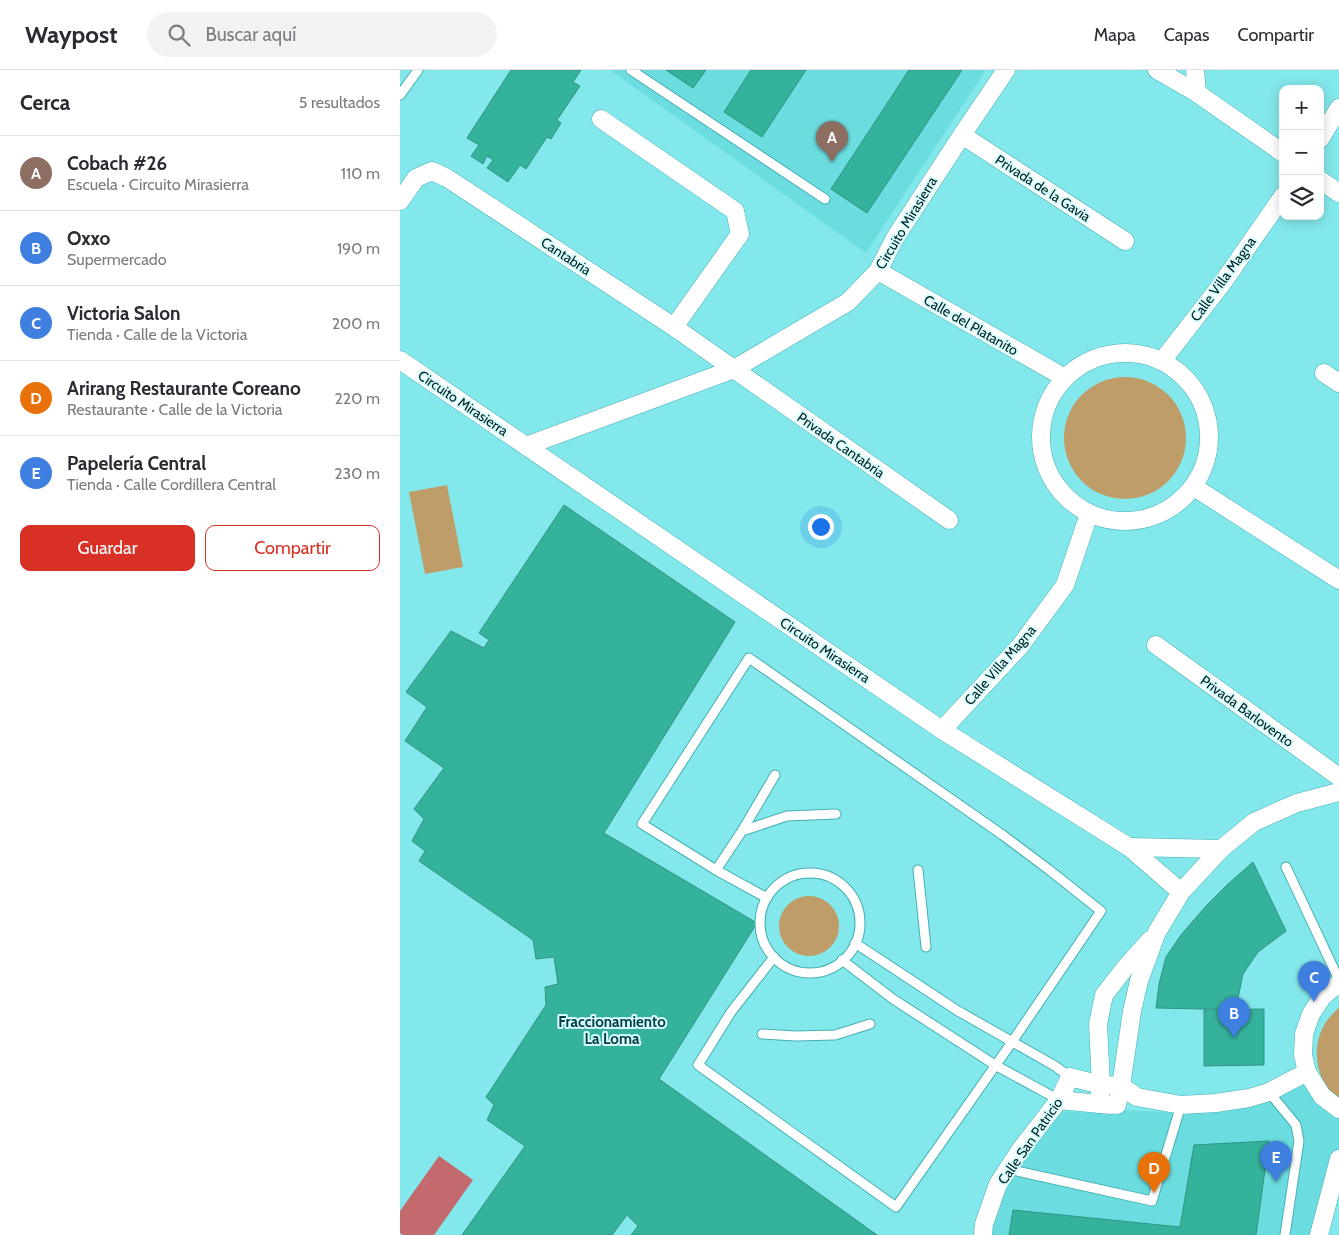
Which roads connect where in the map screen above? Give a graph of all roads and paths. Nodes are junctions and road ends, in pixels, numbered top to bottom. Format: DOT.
graph roads {
  1 [pos="418,70"];
  2 [pos="631,70"];
  3 [pos="1006,70"];
  4 [pos="1156,70"];
  5 [pos="1195,70"];
  6 [pos="1197,92"];
  7 [pos="400,95"];
  8 [pos="1339,108"];
  9 [pos="601,118"];
  10 [pos="1324,132"];
  11 [pos="962,135"];
  12 [pos="1279,150"];
  13 [pos="1324,183"];
  14 [pos="1339,193"];
  15 [pos="825,199"];
  16 [pos="400,201"];
  17 [pos="1279,202"];
  18 [pos="1125,241"];
  19 [pos="878,272"];
  20 [pos="674,326"];
  21 [pos="400,360"];
  22 [pos="1162,361"];
  23 [pos="734,369"];
  24 [pos="1324,373"];
  25 [pos="1065,378"];
  26 [pos="1339,383"];
  27 [pos="526,446"];
  28 [pos="1194,487"];
  29 [pos="1089,514"];
  30 [pos="949,520"];
  31 [pos="1339,580"];
  32 [pos="1156,645"];
  33 [pos="942,730"];
  34 [pos="775,775"];
  35 [pos="1339,777"];
  36 [pos="1339,792"];
  37 [pos="836,814"];
  38 [pos="742,831"];
  39 [pos="1129,846"];
  40 [pos="1221,849"];
  41 [pos="1286,867"];
  42 [pos="716,870"];
  43 [pos="918,870"];
  44 [pos="1181,892"];
  45 [pos="767,898"];
  46 [pos="1157,932"];
  47 [pos="855,943"];
  48 [pos="926,947"];
  49 [pos="774,957"];
  50 [pos="842,960"];
  51 [pos="1339,982"];
  52 [pos="870,1024"];
  53 [pos="762,1034"];
  54 [pos="1012,1042"];
  55 [pos="995,1065"];
  56 [pos="1308,1072"];
  57 [pos="1070,1077"];
  58 [pos="1101,1085"];
  59 [pos="1122,1086"];
  60 [pos="1269,1092"];
  61 [pos="1137,1097"];
  62 [pos="1059,1100"];
  63 [pos="1099,1104"];
  64 [pos="1117,1105"];
  65 [pos="1181,1106"];
  66 [pos="1339,1109"];
  67 [pos="1339,1158"];
  68 [pos="1008,1169"];
  69 [pos="983,1235"];
  70 [pos="1285,1235"];
  71 [pos="1319,1235"];
  1 -- 7 [label="lane"];
  2 -- 15 [label="lane"];
  3 -- 11 [label="street, Circuito Mirasierra"];
  4 -- 6 [label="street"];
  5 -- 6 [label="street"];
  6 -- 12 [label="street"];
  8 -- 10 [label="street"];
  9 -- 20 [label="street"];
  11 -- 18 [label="street, Privada de la Gavia"];
  11 -- 19 [label="street, Circuito Mirasierra"];
  13 -- 14 [label="street"];
  16 -- 20 [label="street, Cantabria"];
  17 -- 22 [label="street, Calle Villa Magna"];
  19 -- 23 [label="street, Circuito Mirasierra"];
  19 -- 25 [label="street, Calle del Platanito"];
  20 -- 23 [label="street, Cantabria"];
  21 -- 27 [label="street, Circuito Mirasierra"];
  22 -- 25 [label="street"];
  22 -- 28 [label="street"];
  23 -- 27 [label="street, Circuito Mirasierra"];
  23 -- 30 [label="street, Privada Cantabria"];
  24 -- 26 [label="street"];
  25 -- 29 [label="street"];
  27 -- 33 [label="street, Circuito Mirasierra"];
  28 -- 29 [label="street"];
  28 -- 31 [label="street"];
  29 -- 33 [label="street, Calle Villa Magna"];
  32 -- 35 [label="street, Privada Barlovento"];
  33 -- 39 [label="street, Circuito Mirasierra"];
  34 -- 38 [label="lane"];
  36 -- 40 [label="street"];
  37 -- 38 [label="lane"];
  38 -- 42 [label="lane"];
  39 -- 40 [label="street, Circuito Mirasierra"];
  39 -- 44 [label="street, Circuito Mirasierra"];
  40 -- 44 [label="street"];
  41 -- 51 [label="lane"];
  42 -- 45 [label="lane"];
  42 -- 54 [label="lane"];
  43 -- 48 [label="lane"];
  44 -- 46 [label="street"];
  45 -- 47 [label="lane"];
  45 -- 49 [label="lane"];
  46 -- 58 [label="street"];
  46 -- 59 [label="street"];
  47 -- 50 [label="lane"];
  47 -- 54 [label="lane"];
  49 -- 50 [label="lane"];
  49 -- 55 [label="lane"];
  50 -- 55 [label="lane"];
  51 -- 56 [label="street"];
  52 -- 53 [label="lane"];
  54 -- 55 [label="lane"];
  54 -- 57 [label="lane"];
  55 -- 62 [label="lane"];
  56 -- 60 [label="street"];
  56 -- 66 [label="street"];
  57 -- 58 [label="street"];
  57 -- 62 [label="street, Calle San Patricio"];
  58 -- 59 [label="street"];
  58 -- 63 [label="street"];
  59 -- 61 [label="street"];
  59 -- 64 [label="street"];
  60 -- 65 [label="street"];
  60 -- 70 [label="lane"];
  61 -- 64 [label="street"];
  61 -- 65 [label="street"];
  62 -- 63 [label="street"];
  62 -- 68 [label="street, Calle San Patricio"];
  63 -- 64 [label="street"];
  65 -- 68 [label="lane"];
  67 -- 71 [label="street"];
  68 -- 69 [label="street, Calle San Patricio"];
}
